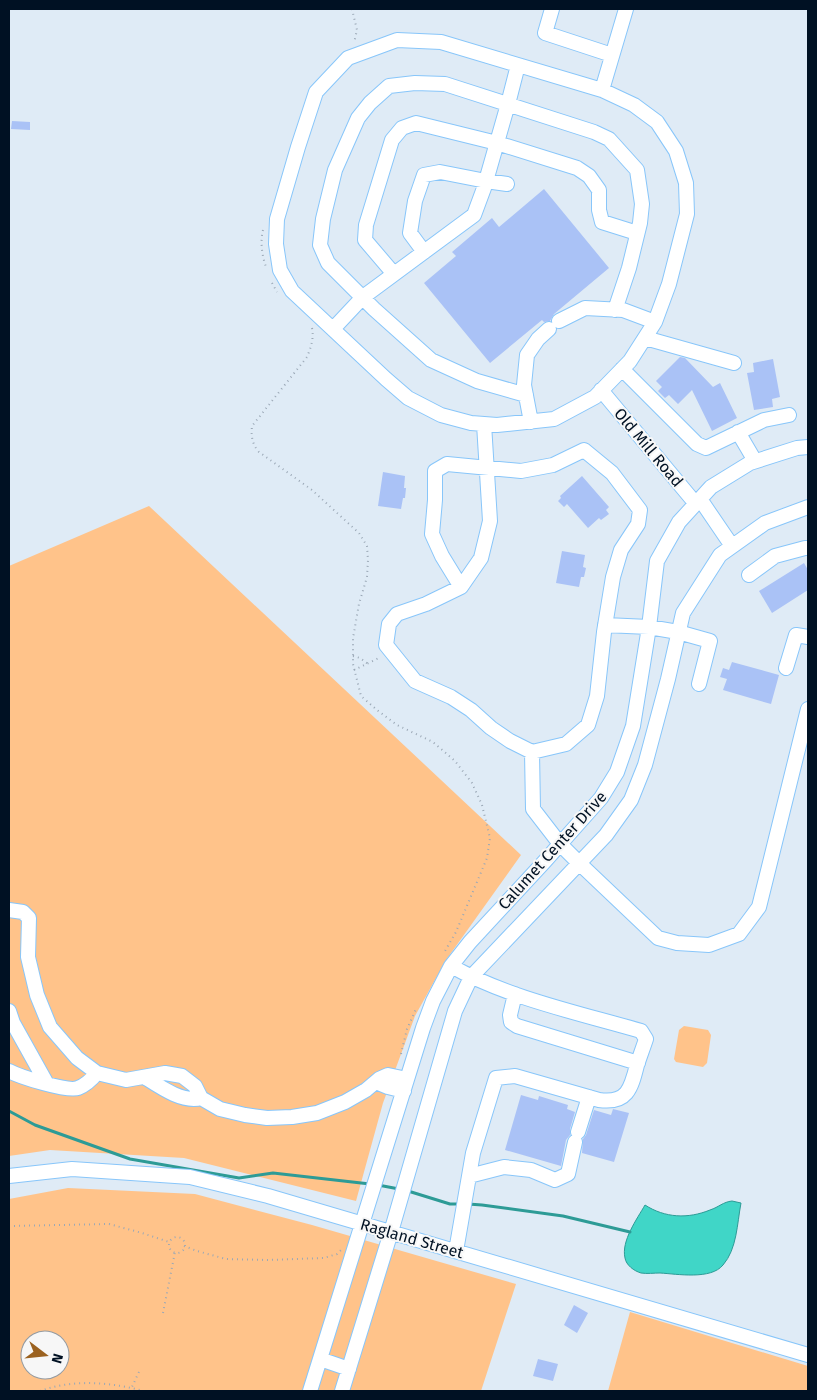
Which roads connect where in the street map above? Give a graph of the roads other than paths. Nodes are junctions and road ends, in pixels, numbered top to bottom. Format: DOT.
graph roads {
  1 [pos="552,9"];
  2 [pos="626,9"];
  3 [pos="612,55"];
  4 [pos="518,65"];
  5 [pos="602,90"];
  6 [pos="508,104"];
  7 [pos="497,143"];
  8 [pos="486,181"];
  9 [pos="508,184"];
  10 [pos="638,233"];
  11 [pos="424,252"];
  12 [pos="394,274"];
  13 [pos="363,298"];
  14 [pos="615,310"];
  15 [pos="655,322"];
  16 [pos="333,329"];
  17 [pos="645,338"];
  18 [pos="734,363"];
  19 [pos="622,369"];
  20 [pos="601,390"];
  21 [pos="526,395"];
  22 [pos="789,415"];
  23 [pos="531,422"];
  24 [pos="484,424"];
  25 [pos="738,432"];
  26 [pos="808,447"];
  27 [pos="755,461"];
  28 [pos="487,467"];
  29 [pos="698,502"];
  30 [pos="808,507"];
  31 [pos="732,546"];
  32 [pos="808,548"];
  33 [pos="749,575"];
  34 [pos="461,587"];
  35 [pos="605,625"];
  36 [pos="649,627"];
  37 [pos="678,632"];
  38 [pos="808,637"];
  39 [pos="786,668"];
  40 [pos="699,684"];
  41 [pos="808,709"];
  42 [pos="806,728"];
  43 [pos="532,752"];
  44 [pos="620,766"];
  45 [pos="641,774"];
  46 [pos="560,844"];
  47 [pos="578,863"];
  48 [pos="9,910"];
  49 [pos="446,962"];
  50 [pos="471,977"];
  51 [pos="515,994"];
  52 [pos="9,1011"];
  53 [pos="638,1063"];
  54 [pos="9,1071"];
  55 [pos="97,1073"];
  56 [pos="146,1078"];
  57 [pos="47,1084"];
  58 [pos="406,1085"];
  59 [pos="589,1096"];
  60 [pos="201,1098"];
  61 [pos="9,1176"];
  62 [pos="469,1176"];
  63 [pos="363,1224"];
  64 [pos="391,1232"];
  65 [pos="456,1251"];
  66 [pos="808,1355"];
  67 [pos="320,1359"];
  68 [pos="348,1369"];
  69 [pos="314,1390"];
  70 [pos="342,1391"];
  1 -- 3 [label="street"];
  2 -- 3 [label="street"];
  3 -- 5 [label="street"];
  4 -- 5 [label="street"];
  4 -- 6 [label="street"];
  4 -- 16 [label="street"];
  5 -- 15 [label="street"];
  6 -- 7 [label="street"];
  6 -- 10 [label="street"];
  6 -- 13 [label="street"];
  7 -- 8 [label="street"];
  7 -- 10 [label="street"];
  7 -- 12 [label="street"];
  8 -- 9 [label="street"];
  8 -- 11 [label="street"];
  8 -- 11 [label="street"];
  10 -- 14 [label="street"];
  11 -- 12 [label="street"];
  12 -- 13 [label="street"];
  13 -- 16 [label="street"];
  13 -- 21 [label="street"];
  14 -- 15 [label="street"];
  14 -- 21 [label="street"];
  15 -- 17 [label="street"];
  16 -- 24 [label="street"];
  17 -- 18 [label="street"];
  17 -- 19 [label="street"];
  19 -- 20 [label="street"];
  19 -- 25 [label="street"];
  20 -- 23 [label="street"];
  20 -- 29 [label="street, Old Mill Road"];
  21 -- 23 [label="street"];
  22 -- 25 [label="street"];
  23 -- 24 [label="street"];
  24 -- 28 [label="street"];
  25 -- 27 [label="street"];
  26 -- 27 [label="street, Calumet Center Drive"];
  27 -- 29 [label="street, Calumet Center Drive"];
  28 -- 34 [label="street"];
  28 -- 34 [label="street"];
  28 -- 35 [label="street"];
  29 -- 31 [label="street, Old Mill Road"];
  29 -- 36 [label="street, Calumet Center Drive"];
  30 -- 31 [label="street, Calumet Center Drive"];
  31 -- 37 [label="street, Calumet Center Drive"];
  32 -- 33 [label="street"];
  34 -- 43 [label="street"];
  35 -- 36 [label="street"];
  35 -- 43 [label="street"];
  36 -- 37 [label="street"];
  36 -- 44 [label="street, Calumet Center Drive"];
  37 -- 40 [label="street"];
  37 -- 45 [label="street, Calumet Center Drive"];
  38 -- 39 [label="street"];
  41 -- 42 [label="street"];
  42 -- 47 [label="street"];
  43 -- 46 [label="street"];
  44 -- 45 [label="street"];
  44 -- 46 [label="street, Calumet Center Drive"];
  45 -- 47 [label="street, Calumet Center Drive"];
  46 -- 47 [label="street"];
  46 -- 49 [label="street, Calumet Center Drive"];
  47 -- 50 [label="street, Calumet Center Drive"];
  48 -- 55 [label="street"];
  49 -- 50 [label="street"];
  49 -- 58 [label="street, Calumet Center Drive"];
  50 -- 51 [label="street"];
  50 -- 64 [label="street, Calumet Center Drive"];
  51 -- 53 [label="street"];
  51 -- 53 [label="street"];
  52 -- 57 [label="street"];
  53 -- 59 [label="street"];
  54 -- 57 [label="street"];
  55 -- 56 [label="street"];
  55 -- 57 [label="street"];
  56 -- 60 [label="street"];
  56 -- 60 [label="street"];
  58 -- 60 [label="street"];
  58 -- 63 [label="street, Calumet Center Drive"];
  59 -- 62 [label="street"];
  59 -- 62 [label="street"];
  61 -- 63 [label="street, Ragland Street"];
  62 -- 65 [label="street"];
  63 -- 64 [label="street, Ragland Street"];
  63 -- 67 [label="street, Calumet Center Drive"];
  64 -- 65 [label="street, Ragland Street"];
  64 -- 68 [label="street, Calumet Center Drive"];
  65 -- 66 [label="street, Ragland Street"];
  67 -- 68 [label="street"];
  67 -- 69 [label="street, Calumet Center Drive"];
  68 -- 70 [label="street, Calumet Center Drive"];
}
